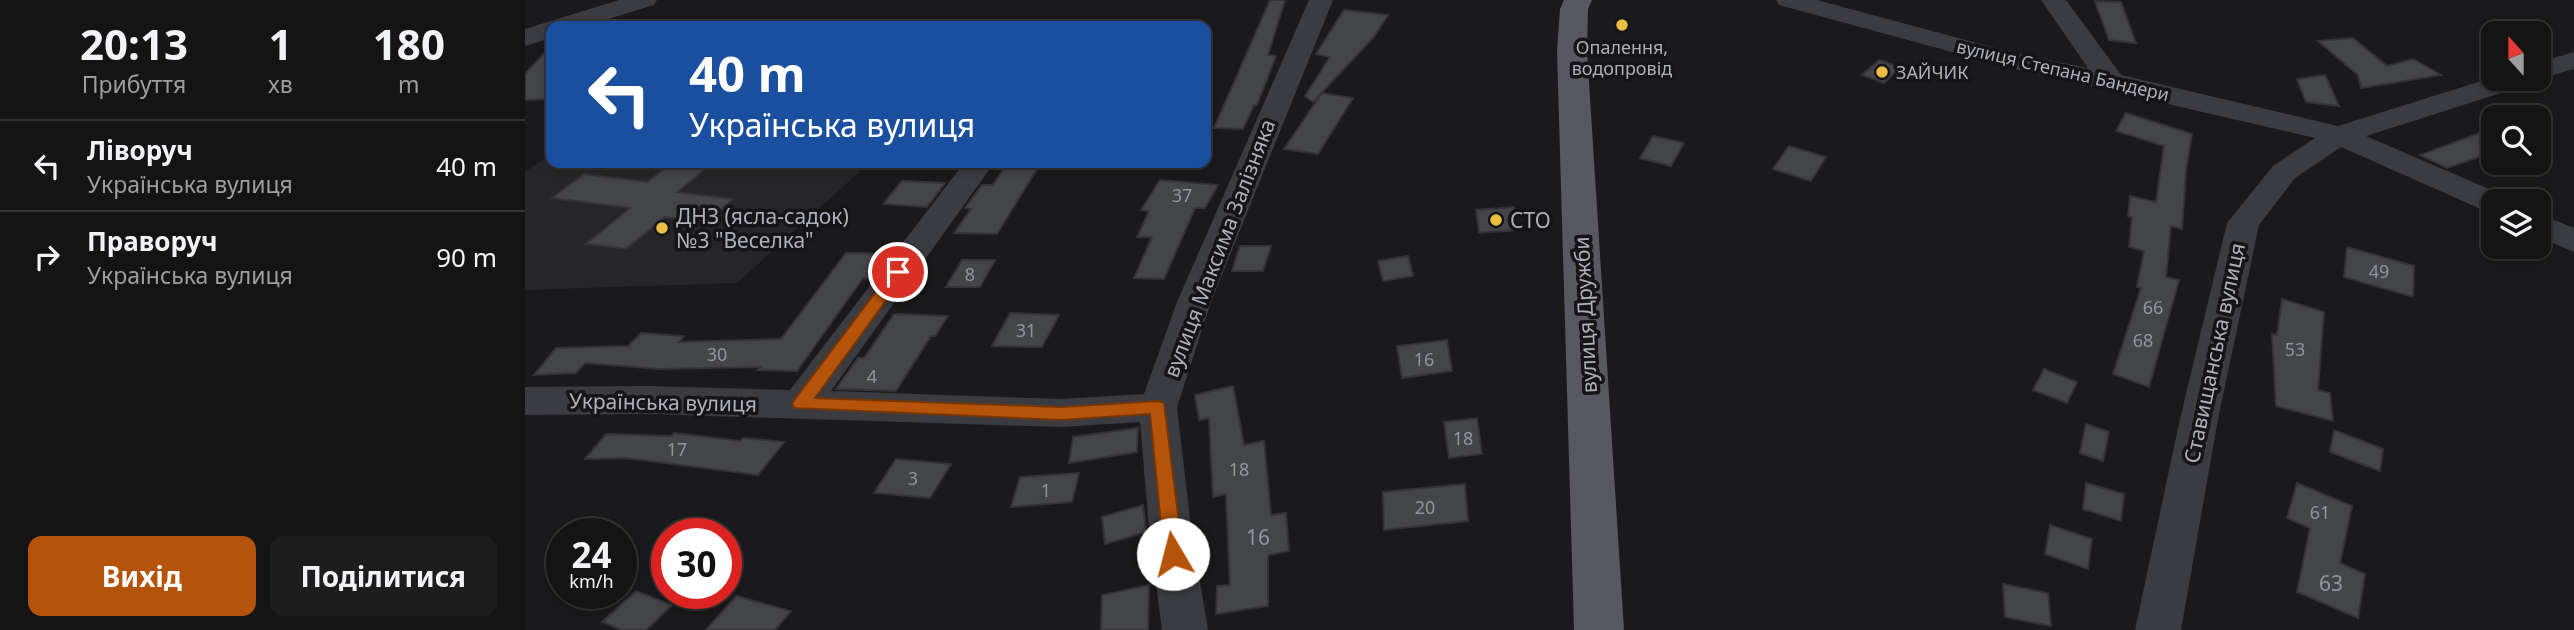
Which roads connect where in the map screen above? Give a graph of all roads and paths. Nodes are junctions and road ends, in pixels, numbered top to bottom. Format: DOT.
graph roads {
  1 [pos="645,0"];
  2 [pos="1321,0"];
  3 [pos="1578,0"];
  4 [pos="1788,0"];
  5 [pos="2053,0"];
  6 [pos="576,21"];
  7 [pos="546,31"];
  8 [pos="525,38"];
  9 [pos="2574,60"];
  10 [pos="2551,67"];
  11 [pos="2111,81"];
  12 [pos="2481,90"];
  13 [pos="2339,135"];
  14 [pos="975,168"];
  15 [pos="2481,197"];
  16 [pos="2551,230"];
  17 [pos="2574,241"];
  18 [pos="525,401"];
  19 [pos="801,404"];
  20 [pos="1158,407"];
  21 [pos="1185,630"];
  22 [pos="1599,630"];
  23 [pos="2158,630"];
  1 -- 6 [label="street"];
  2 -- 20 [label="street, вулиця Максима Залізняка"];
  3 -- 22 [label="main road, вулиця Дружби"];
  4 -- 11 [label="street, вулиця Степана Бандери"];
  5 -- 11 [label="street"];
  7 -- 8 [label="street"];
  9 -- 10 [label="street"];
  11 -- 13 [label="street, вулиця Степана Бандери"];
  12 -- 13 [label="street, Ставищанська вулиця"];
  13 -- 15 [label="street, вулиця Степана Бандери"];
  13 -- 23 [label="street, Ставищанська вулиця"];
  14 -- 19 [label="street"];
  16 -- 17 [label="street"];
  18 -- 19 [label="street, Українська вулиця"];
  19 -- 20 [label="street, Українська вулиця"];
  20 -- 21 [label="street, вулиця Максима Залізняка"];
}
